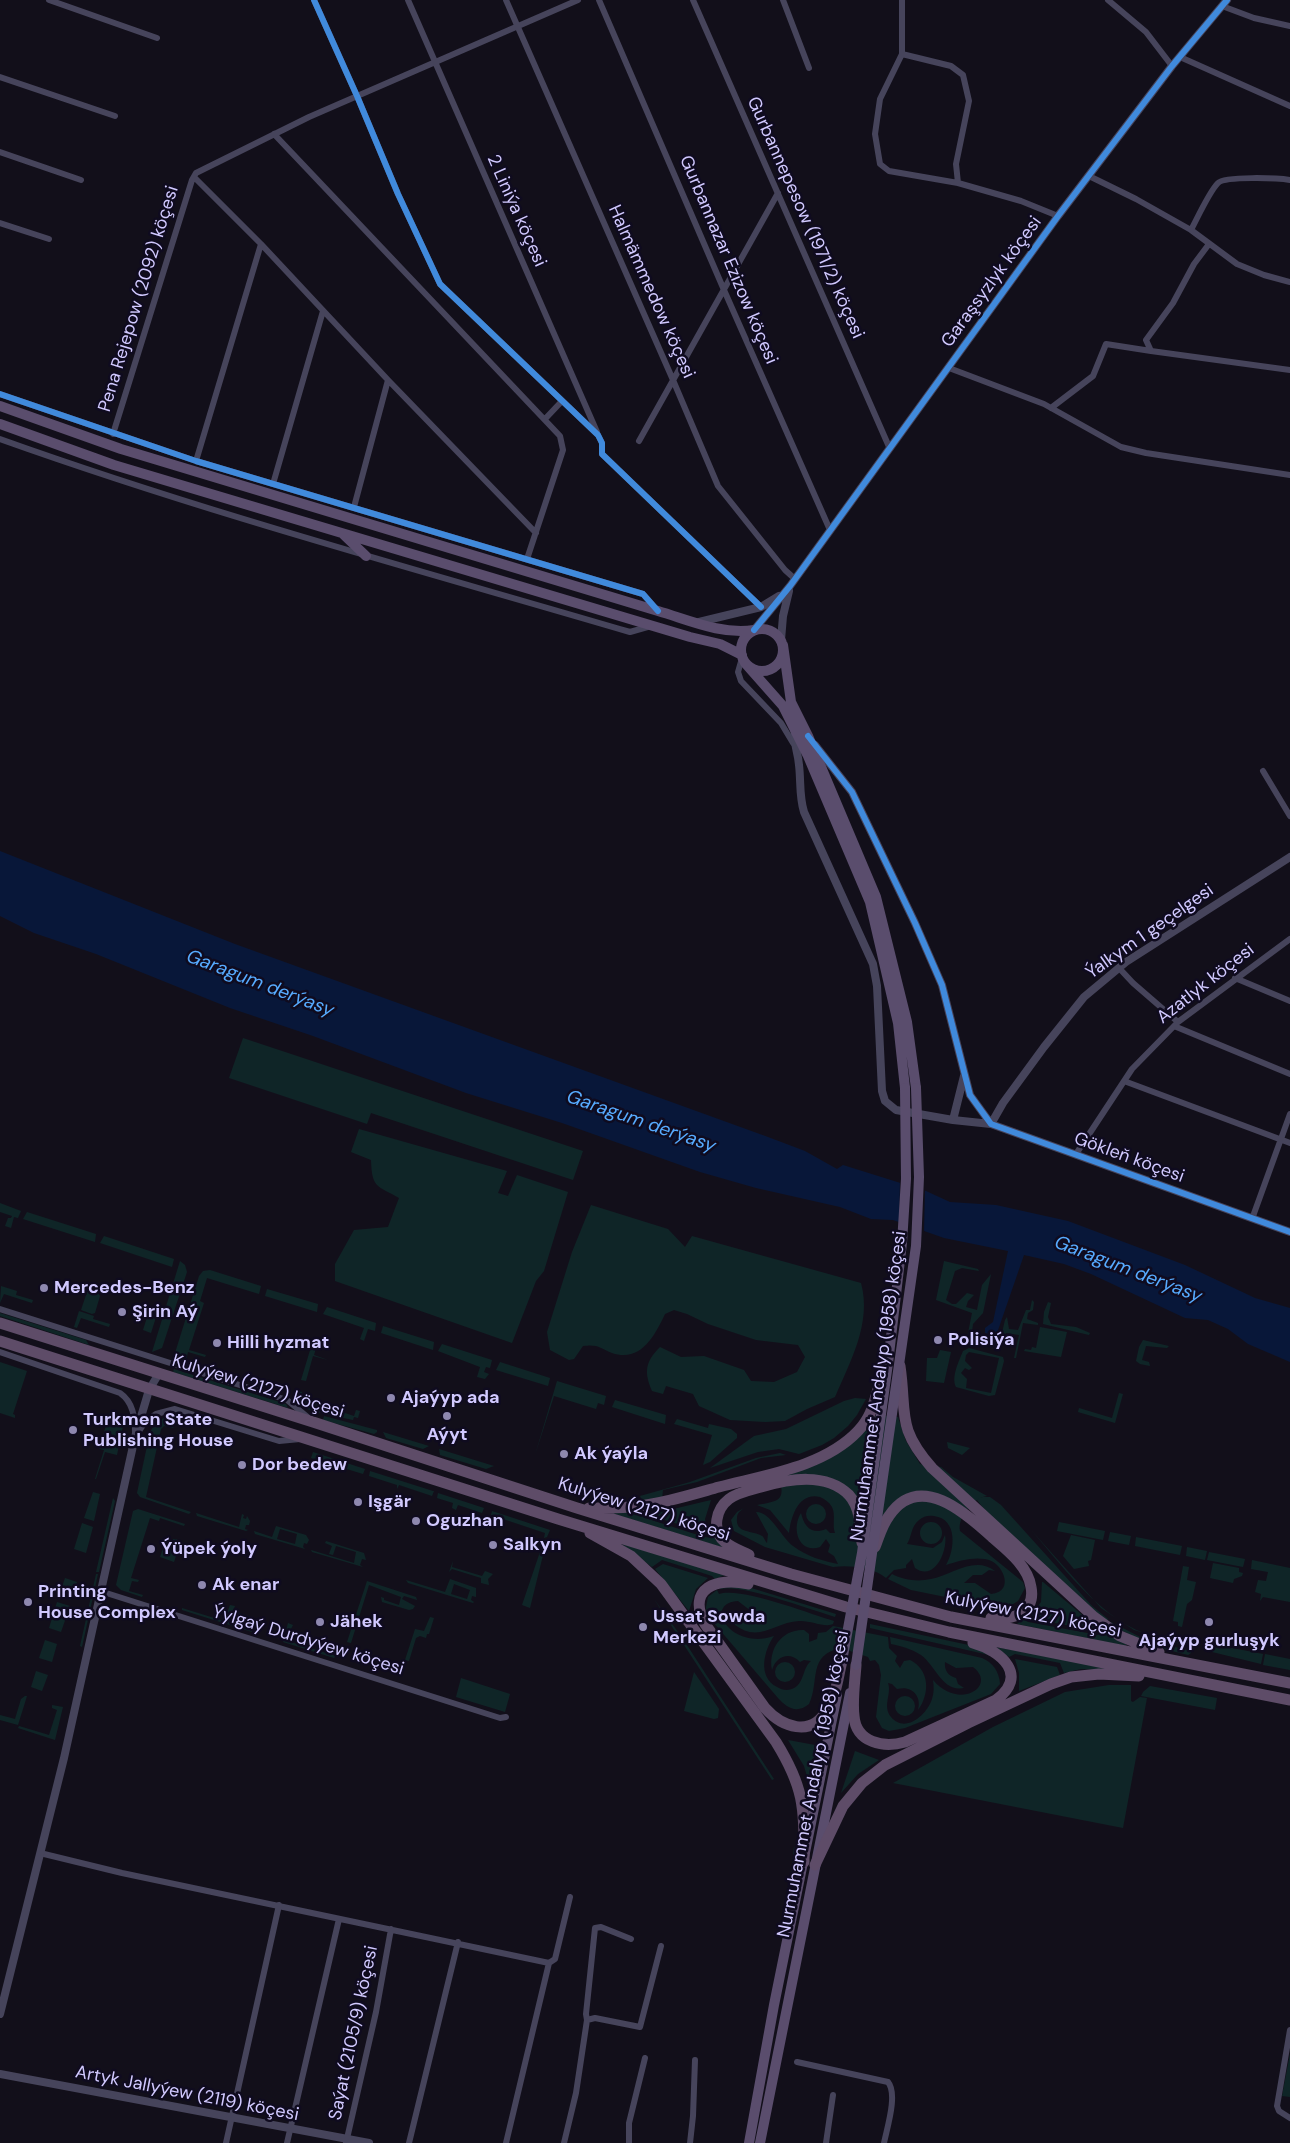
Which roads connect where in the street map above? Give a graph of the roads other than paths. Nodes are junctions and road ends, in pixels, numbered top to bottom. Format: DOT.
graph roads {
  1 [pos="49,0"];
  2 [pos="314,0"];
  3 [pos="408,0"];
  4 [pos="506,0"];
  5 [pos="578,0"];
  6 [pos="599,0"];
  7 [pos="693,0"];
  8 [pos="783,0"];
  9 [pos="902,0"];
  10 [pos="1108,0"];
  11 [pos="1224,3"];
  12 [pos="1290,26"];
  13 [pos="517,27"];
  14 [pos="157,38"];
  15 [pos="902,54"];
  16 [pos="1180,57"];
  17 [pos="435,63"];
  18 [pos="1172,66"];
  19 [pos="809,68"];
  20 [pos="0,77"];
  21 [pos="357,96"];
  22 [pos="1290,106"];
  23 [pos="115,116"];
  24 [pos="274,134"];
  25 [pos="0,152"];
  26 [pos="1089,176"];
  27 [pos="194,177"];
  28 [pos="81,180"];
  29 [pos="1290,180"];
  30 [pos="958,184"];
  31 [pos="778,193"];
  32 [pos="1058,216"];
  33 [pos="0,223"];
  34 [pos="1191,230"];
  35 [pos="49,239"];
  36 [pos="261,244"];
  37 [pos="1209,244"];
  38 [pos="1290,282"];
  39 [pos="724,290"];
  40 [pos="324,311"];
  41 [pos="1150,352"];
  42 [pos="949,368"];
  43 [pos="1290,370"];
  44 [pos="388,380"];
  45 [pos="673,380"];
  46 [pos="0,394"];
  47 [pos="562,401"];
  48 [pos="0,406"];
  49 [pos="1051,408"];
  50 [pos="545,418"];
  51 [pos="0,424"];
  52 [pos="113,434"];
  53 [pos="598,435"];
  54 [pos="0,439"];
  55 [pos="639,441"];
  56 [pos="890,449"];
  57 [pos="196,461"];
  58 [pos="1290,475"];
  59 [pos="273,484"];
  60 [pos="354,507"];
  61 [pos="830,530"];
  62 [pos="341,533"];
  63 [pos="536,533"];
  64 [pos="366,556"];
  65 [pos="527,559"];
  66 [pos="795,579"];
  67 [pos="790,586"];
  68 [pos="761,606"];
  69 [pos="658,611"];
  70 [pos="699,622"];
  71 [pos="652,626"];
  72 [pos="754,630"];
  73 [pos="782,642"];
  74 [pos="743,659"];
  75 [pos="795,730"];
  76 [pos="808,736"];
  77 [pos="793,742"];
  78 [pos="1263,771"];
  79 [pos="1290,816"];
  80 [pos="1290,856"];
  81 [pos="1290,939"];
  82 [pos="1120,968"];
  83 [pos="1236,978"];
  84 [pos="1290,1001"];
  85 [pos="1176,1024"];
  86 [pos="1290,1074"];
  87 [pos="964,1075"];
  88 [pos="1124,1081"];
  89 [pos="1290,1114"];
  90 [pos="953,1120"];
  91 [pos="991,1124"];
  92 [pos="1281,1140"];
  93 [pos="1290,1143"];
  94 [pos="1076,1154"];
  95 [pos="1252,1219"];
  96 [pos="1290,1232"];
  97 [pos="0,1309"];
  98 [pos="0,1323"];
  99 [pos="94,1340"];
  100 [pos="0,1341"];
  101 [pos="0,1352"];
  102 [pos="109,1357"];
  103 [pos="165,1362"];
  104 [pos="894,1364"];
  105 [pos="98,1373"];
  106 [pos="158,1374"];
  107 [pos="74,1376"];
  108 [pos="149,1390"];
  109 [pos="204,1405"];
  110 [pos="212,1420"];
  111 [pos="313,1422"];
  112 [pos="135,1437"];
  113 [pos="309,1439"];
  114 [pos="771,1479"];
  115 [pos="577,1508"];
  116 [pos="977,1516"];
  117 [pos="574,1523"];
  118 [pos="867,1553"];
  119 [pos="791,1574"];
  120 [pos="100,1591"];
  121 [pos="789,1591"];
  122 [pos="952,1617"];
  123 [pos="949,1632"];
  124 [pos="842,1661"];
  125 [pos="856,1665"];
  126 [pos="1196,1665"];
  127 [pos="1187,1679"];
  128 [pos="1290,1684"];
  129 [pos="1290,1700"];
  130 [pos="506,1717"];
  131 [pos="40,1854"];
  132 [pos="810,1863"];
  133 [pos="570,1897"];
  134 [pos="279,1905"];
  135 [pos="339,1919"];
  136 [pos="391,1929"];
  137 [pos="631,1939"];
  138 [pos="458,1942"];
  139 [pos="662,1946"];
  140 [pos="549,1963"];
  141 [pos="0,2014"];
  142 [pos="587,2020"];
  143 [pos="1290,2030"];
  144 [pos="645,2058"];
  145 [pos="695,2060"];
  146 [pos="798,2062"];
  147 [pos="0,2074"];
  148 [pos="833,2094"];
  149 [pos="232,2117"];
  150 [pos="1290,2118"];
  151 [pos="290,2128"];
  152 [pos="347,2141"];
  153 [pos="226,2143"];
  154 [pos="287,2143"];
  155 [pos="369,2143"];
  156 [pos="409,2143"];
  157 [pos="506,2143"];
  158 [pos="564,2143"];
  159 [pos="629,2143"];
  160 [pos="690,2143"];
  161 [pos="749,2143"];
  162 [pos="760,2143"];
  163 [pos="826,2143"];
  164 [pos="884,2143"];
  1 -- 14 [label="street"];
  2 -- 21 [label="street"];
  3 -- 17 [label="street, 2 Liniýa köçesi"];
  4 -- 13 [label="street, Halmämmedow köçesi"];
  5 -- 13 [label="street, Pena Rejepow (2092) köçesi"];
  6 -- 39 [label="street, Gurbannazar Ezizow köçesi"];
  7 -- 31 [label="street, Gurbannepesow (1971/2) köçesi"];
  8 -- 19 [label="street"];
  9 -- 15 [label="street"];
  10 -- 18 [label="street"];
  11 -- 12 [label="street"];
  11 -- 16 [label="street, Garaşsyzlyk köçesi"];
  13 -- 17 [label="street, Pena Rejepow (2092) köçesi"];
  13 -- 45 [label="street, Halmämmedow köçesi"];
  15 -- 30 [label="street"];
  15 -- 30 [label="street"];
  16 -- 18 [label="street, Garaşsyzlyk köçesi"];
  16 -- 22 [label="street"];
  17 -- 21 [label="street, Pena Rejepow (2092) köçesi"];
  17 -- 53 [label="street, 2 Liniýa köçesi"];
  18 -- 26 [label="street, Garaşsyzlyk köçesi"];
  20 -- 23 [label="street"];
  21 -- 24 [label="street, Pena Rejepow (2092) köçesi"];
  21 -- 47 [label="street"];
  24 -- 27 [label="street, Pena Rejepow (2092) köçesi"];
  24 -- 50 [label="street"];
  25 -- 28 [label="street"];
  26 -- 32 [label="street, Garaşsyzlyk köçesi"];
  26 -- 34 [label="street"];
  27 -- 36 [label="street"];
  27 -- 52 [label="street, Pena Rejepow (2092) köçesi"];
  29 -- 34 [label="street"];
  30 -- 32 [label="street"];
  31 -- 39 [label="street"];
  31 -- 56 [label="street, Gurbannepesow (1971/2) köçesi"];
  32 -- 42 [label="street, Garaşsyzlyk köçesi"];
  33 -- 35 [label="street"];
  34 -- 37 [label="street"];
  36 -- 40 [label="street"];
  36 -- 57 [label="street"];
  37 -- 38 [label="street"];
  37 -- 41 [label="street"];
  39 -- 45 [label="street"];
  39 -- 61 [label="street, Gurbannazar Ezizow köçesi"];
  40 -- 44 [label="street"];
  40 -- 59 [label="street"];
  41 -- 43 [label="street"];
  41 -- 49 [label="street"];
  42 -- 49 [label="street"];
  42 -- 56 [label="street, Garaşsyzlyk köçesi"];
  44 -- 60 [label="street"];
  44 -- 63 [label="street"];
  45 -- 55 [label="street"];
  45 -- 66 [label="street, Halmämmedow köçesi"];
  46 -- 52 [label="street"];
  47 -- 50 [label="street"];
  47 -- 53 [label="street"];
  48 -- 69 [label="main road"];
  49 -- 58 [label="street"];
  50 -- 63 [label="street"];
  51 -- 62 [label="main road"];
  52 -- 57 [label="street"];
  53 -- 68 [label="street, 2 Liniýa köçesi"];
  54 -- 64 [label="street"];
  56 -- 61 [label="street, Garaşsyzlyk köçesi"];
  57 -- 59 [label="street"];
  59 -- 60 [label="street"];
  60 -- 65 [label="street"];
  61 -- 66 [label="street, Garaşsyzlyk köçesi"];
  62 -- 64 [label="main road"];
  62 -- 71 [label="main road"];
  63 -- 65 [label="street"];
  64 -- 71 [label="street"];
  65 -- 69 [label="street"];
  66 -- 67 [label="street, Garaşsyzlyk köçesi"];
  67 -- 68 [label="street"];
  67 -- 72 [label="street"];
  67 -- 73 [label="street"];
  68 -- 70 [label="street"];
  69 -- 70 [label="main road"];
  70 -- 72 [label="main road"];
  71 -- 74 [label="main road"];
  72 -- 73 [label="main road"];
  72 -- 74 [label="main road"];
  73 -- 74 [label="main road"];
  73 -- 76 [label="main road, Nurmuhammet Andalyp (1958) köçesi"];
  74 -- 75 [label="main road, Nurmuhammet Andalyp (1958) köçesi"];
  74 -- 77 [label="street"];
  75 -- 77 [label="street"];
  75 -- 104 [label="main road, Nurmuhammet Andalyp (1958) köçesi, bridge"];
  76 -- 87 [label="street"];
  76 -- 104 [label="main road, Nurmuhammet Andalyp (1958) köçesi, bridge"];
  77 -- 90 [label="street, Gökleň köçesi"];
  78 -- 79 [label="street"];
  80 -- 82 [label="street, Ýalkym 1 geçelgesi"];
  81 -- 83 [label="street, Azatlyk köçesi"];
  82 -- 85 [label="street"];
  82 -- 91 [label="street, Ýalkym 1 geçelgesi"];
  83 -- 84 [label="street"];
  83 -- 85 [label="street, Azatlyk köçesi"];
  85 -- 86 [label="street"];
  85 -- 88 [label="street, Azatlyk köçesi"];
  87 -- 90 [label="street"];
  87 -- 91 [label="street"];
  88 -- 92 [label="street"];
  88 -- 94 [label="street, Azatlyk köçesi"];
  89 -- 92 [label="street"];
  90 -- 91 [label="street, Gökleň köçesi"];
  91 -- 94 [label="street, Gökleň köçesi"];
  92 -- 93 [label="street"];
  92 -- 95 [label="street"];
  94 -- 95 [label="street, Gökleň köçesi"];
  95 -- 96 [label="street, Gökleň köçesi"];
  97 -- 99 [label="street"];
  98 -- 102 [label="highway, Kulyýew (2127) köçesi"];
  99 -- 102 [label="street"];
  99 -- 103 [label="street"];
  100 -- 105 [label="highway, Kulyýew (2127) köçesi"];
  101 -- 107 [label="street"];
  102 -- 106 [label="highway, Kulyýew (2127) köçesi"];
  103 -- 106 [label="street"];
  103 -- 111 [label="street"];
  104 -- 114 [label="highway, bridge"];
  104 -- 116 [label="highway"];
  104 -- 118 [label="main road, Nurmuhammet Andalyp (1958) köçesi, bridge"];
  105 -- 107 [label="street"];
  105 -- 108 [label="highway, Kulyýew (2127) köçesi"];
  106 -- 108 [label="street"];
  106 -- 111 [label="highway, Kulyýew (2127) köçesi"];
  107 -- 112 [label="street"];
  108 -- 109 [label="highway, Kulyýew (2127) köçesi"];
  108 -- 112 [label="street"];
  109 -- 110 [label="street"];
  109 -- 113 [label="highway, Kulyýew (2127) köçesi"];
  110 -- 112 [label="street"];
  110 -- 113 [label="street"];
  111 -- 115 [label="highway, Kulyýew (2127) köçesi"];
  112 -- 120 [label="street"];
  113 -- 117 [label="highway, Kulyýew (2127) köçesi"];
  114 -- 115 [label="highway"];
  114 -- 118 [label="highway, bridge"];
  114 -- 119 [label="highway"];
  115 -- 119 [label="highway, Kulyýew (2127) köçesi"];
  116 -- 118 [label="highway, bridge"];
  116 -- 122 [label="highway"];
  116 -- 126 [label="highway"];
  117 -- 121 [label="highway, Kulyýew (2127) köçesi"];
  117 -- 132 [label="highway"];
  118 -- 124 [label="main road, Nurmuhammet Andalyp (1958) köçesi, bridge"];
  118 -- 125 [label="main road, Nurmuhammet Andalyp (1958) köçesi, bridge"];
  119 -- 122 [label="highway, Kulyýew (2127) köçesi"];
  120 -- 130 [label="street, Ýylgaý Durdyýew köçesi"];
  120 -- 131 [label="street"];
  121 -- 123 [label="highway, Kulyýew (2127) köçesi"];
  121 -- 124 [label="highway"];
  122 -- 126 [label="highway, Kulyýew (2127) köçesi"];
  123 -- 125 [label="highway"];
  123 -- 127 [label="highway, Kulyýew (2127) köçesi"];
  124 -- 132 [label="main road, Nurmuhammet Andalyp (1958) köçesi"];
  125 -- 132 [label="main road, Nurmuhammet Andalyp (1958) köçesi"];
  126 -- 128 [label="highway, Kulyýew (2127) köçesi"];
  127 -- 129 [label="highway, Kulyýew (2127) köçesi"];
  127 -- 132 [label="highway"];
  131 -- 134 [label="street"];
  131 -- 141 [label="street"];
  132 -- 161 [label="main road, Nurmuhammet Andalyp (1958) köçesi"];
  132 -- 162 [label="main road, Nurmuhammet Andalyp (1958) köçesi"];
  133 -- 140 [label="street"];
  134 -- 135 [label="street"];
  134 -- 149 [label="street"];
  135 -- 136 [label="street"];
  135 -- 151 [label="street"];
  136 -- 138 [label="street"];
  136 -- 152 [label="street, Saýat (2105/9) köçesi"];
  137 -- 142 [label="street"];
  138 -- 140 [label="street"];
  138 -- 156 [label="street"];
  139 -- 142 [label="street"];
  140 -- 157 [label="street"];
  142 -- 158 [label="street"];
  143 -- 150 [label="street"];
  144 -- 159 [label="street"];
  145 -- 160 [label="street"];
  146 -- 164 [label="street"];
  147 -- 149 [label="street, Artyk Jallyýew (2119) köçesi"];
  148 -- 163 [label="street"];
  149 -- 151 [label="street, Artyk Jallyýew (2119) köçesi"];
  149 -- 153 [label="street"];
  151 -- 152 [label="street, Artyk Jallyýew (2119) köçesi"];
  151 -- 154 [label="street"];
  152 -- 155 [label="street, Artyk Jallyýew (2119) köçesi"];
}
